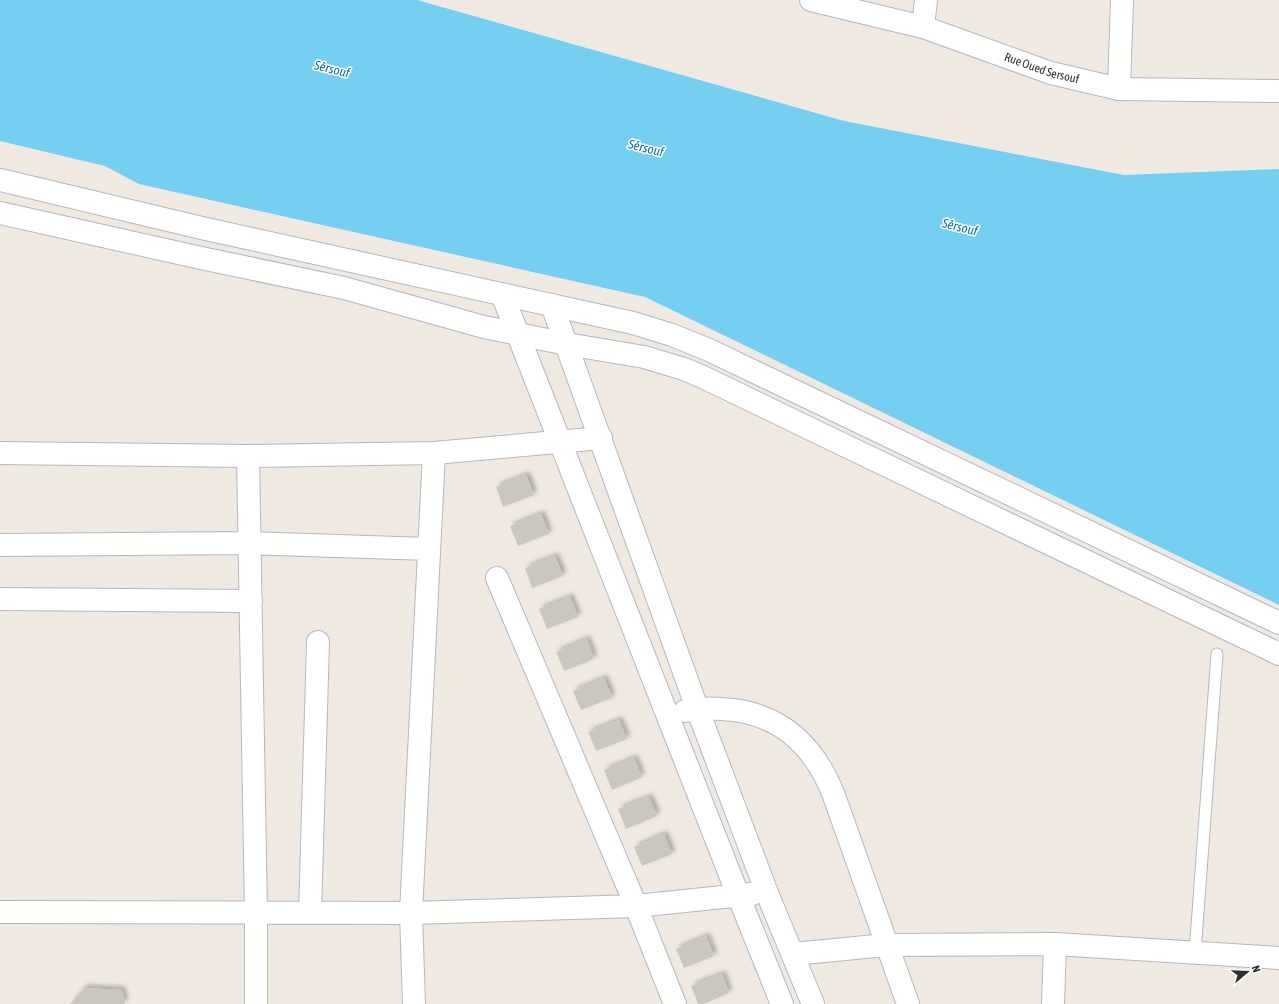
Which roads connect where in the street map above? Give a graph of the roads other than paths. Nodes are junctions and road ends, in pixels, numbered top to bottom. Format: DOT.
graph roads {
  1 [pos="812,0"];
  2 [pos="926,0"];
  3 [pos="1122,0"];
  4 [pos="923,27"];
  5 [pos="1119,89"];
  6 [pos="1279,91"];
  7 [pos="0,180"];
  8 [pos="69,197"];
  9 [pos="0,212"];
  10 [pos="62,227"];
  11 [pos="206,229"];
  12 [pos="201,258"];
  13 [pos="349,261"];
  14 [pos="344,288"];
  15 [pos="502,294"];
  16 [pos="552,305"];
  17 [pos="518,334"];
  18 [pos="567,344"];
  19 [pos="832,409"];
  20 [pos="821,434"];
  21 [pos="601,438"];
  22 [pos="561,442"];
  23 [pos="0,453"];
  24 [pos="434,453"];
  25 [pos="248,456"];
  26 [pos="249,542"];
  27 [pos="0,545"];
  28 [pos="429,549"];
  29 [pos="497,578"];
  30 [pos="0,600"];
  31 [pos="250,601"];
  32 [pos="1254,611"];
  33 [pos="1279,623"];
  34 [pos="1243,636"];
  35 [pos="318,642"];
  36 [pos="1217,654"];
  37 [pos="1279,654"];
  38 [pos="698,708"];
  39 [pos="668,714"];
  40 [pos="767,893"];
  41 [pos="738,895"];
  42 [pos="636,906"];
  43 [pos="0,912"];
  44 [pos="256,913"];
  45 [pos="310,913"];
  46 [pos="410,913"];
  47 [pos="1055,944"];
  48 [pos="886,945"];
  49 [pos="1195,953"];
  50 [pos="793,954"];
  51 [pos="1279,958"];
  52 [pos="256,1004"];
  53 [pos="414,1004"];
  54 [pos="675,1004"];
  55 [pos="782,1004"];
  56 [pos="813,1004"];
  57 [pos="908,1004"];
  58 [pos="1053,1004"];
  1 -- 4 [label="street, Rue Oued Sersouf"];
  2 -- 4 [label="street"];
  3 -- 5 [label="street"];
  4 -- 5 [label="street, Rue Oued Sersouf"];
  5 -- 6 [label="street, Rue Oued Sersouf"];
  7 -- 8 [label="street"];
  8 -- 10 [label="street"];
  8 -- 11 [label="street"];
  9 -- 10 [label="street"];
  10 -- 12 [label="street"];
  11 -- 12 [label="street"];
  11 -- 13 [label="street"];
  12 -- 14 [label="street"];
  13 -- 14 [label="street"];
  13 -- 15 [label="street"];
  14 -- 17 [label="street"];
  15 -- 16 [label="street"];
  15 -- 17 [label="street"];
  16 -- 18 [label="street"];
  16 -- 19 [label="street"];
  17 -- 18 [label="street"];
  17 -- 22 [label="street"];
  18 -- 20 [label="street"];
  18 -- 21 [label="street"];
  19 -- 20 [label="street"];
  19 -- 32 [label="street"];
  20 -- 34 [label="street"];
  21 -- 22 [label="street"];
  21 -- 38 [label="street"];
  22 -- 24 [label="street"];
  22 -- 39 [label="street"];
  23 -- 25 [label="street"];
  24 -- 25 [label="street"];
  24 -- 28 [label="street"];
  25 -- 26 [label="street"];
  26 -- 27 [label="street"];
  26 -- 28 [label="street"];
  26 -- 31 [label="street"];
  28 -- 46 [label="street"];
  29 -- 42 [label="street"];
  30 -- 31 [label="street"];
  31 -- 44 [label="street"];
  32 -- 33 [label="street"];
  32 -- 34 [label="street"];
  34 -- 37 [label="street"];
  35 -- 45 [label="street"];
  36 -- 49 [label="lane"];
  38 -- 39 [label="street"];
  38 -- 40 [label="street"];
  38 -- 48 [label="street"];
  39 -- 41 [label="street"];
  40 -- 41 [label="street"];
  40 -- 50 [label="street"];
  41 -- 42 [label="street"];
  41 -- 55 [label="street"];
  42 -- 46 [label="street"];
  42 -- 54 [label="street"];
  43 -- 44 [label="street"];
  44 -- 45 [label="street"];
  44 -- 52 [label="street"];
  45 -- 46 [label="street"];
  46 -- 53 [label="street"];
  47 -- 48 [label="street"];
  47 -- 49 [label="street"];
  47 -- 58 [label="street"];
  48 -- 50 [label="street"];
  48 -- 57 [label="street"];
  49 -- 51 [label="street"];
  50 -- 56 [label="street"];
}
